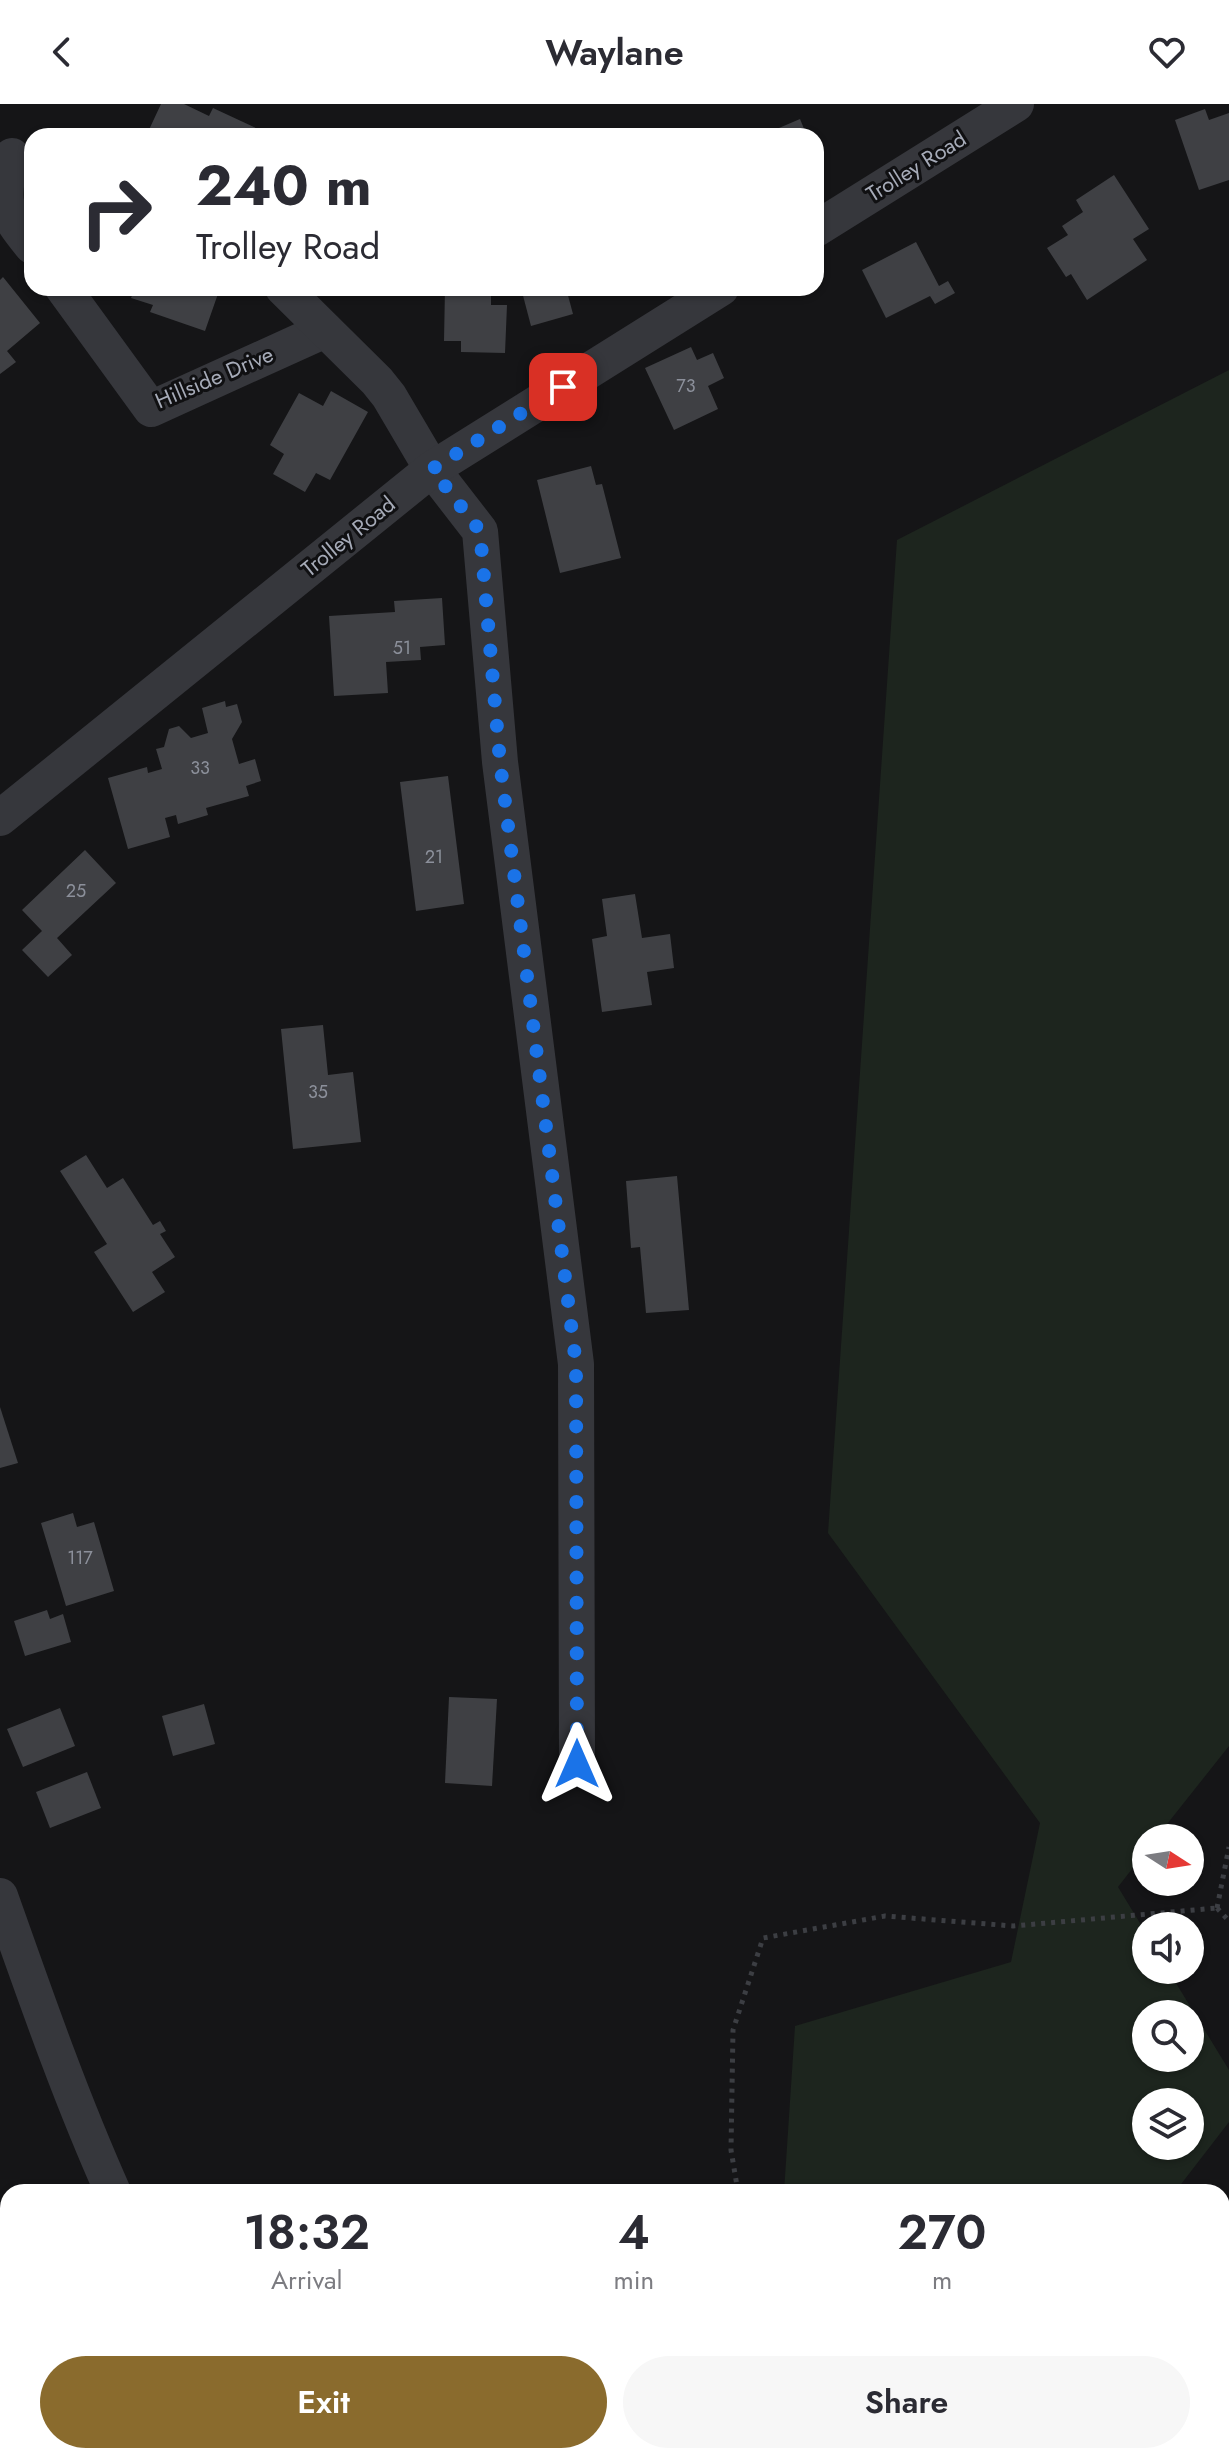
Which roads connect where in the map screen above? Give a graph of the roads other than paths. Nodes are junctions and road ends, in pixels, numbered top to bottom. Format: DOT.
graph roads {
  1 [pos="1016,104"];
  2 [pos="15,158"];
  3 [pos="824,224"];
  4 [pos="24,237"];
  5 [pos="69,296"];
  6 [pos="291,296"];
  7 [pos="708,296"];
  8 [pos="325,330"];
  9 [pos="432,469"];
  10 [pos="0,818"];
  11 [pos="577,1764"];
  12 [pos="0,1896"];
  13 [pos="109,2184"];
  1 -- 3 [label="street, Trolley Road"];
  2 -- 4 [label="street"];
  5 -- 8 [label="street, Hillside Drive"];
  6 -- 8 [label="street"];
  7 -- 9 [label="street, Trolley Road"];
  8 -- 9 [label="street"];
  9 -- 10 [label="street, Trolley Road"];
  9 -- 11 [label="street"];
  12 -- 13 [label="street"];
}
